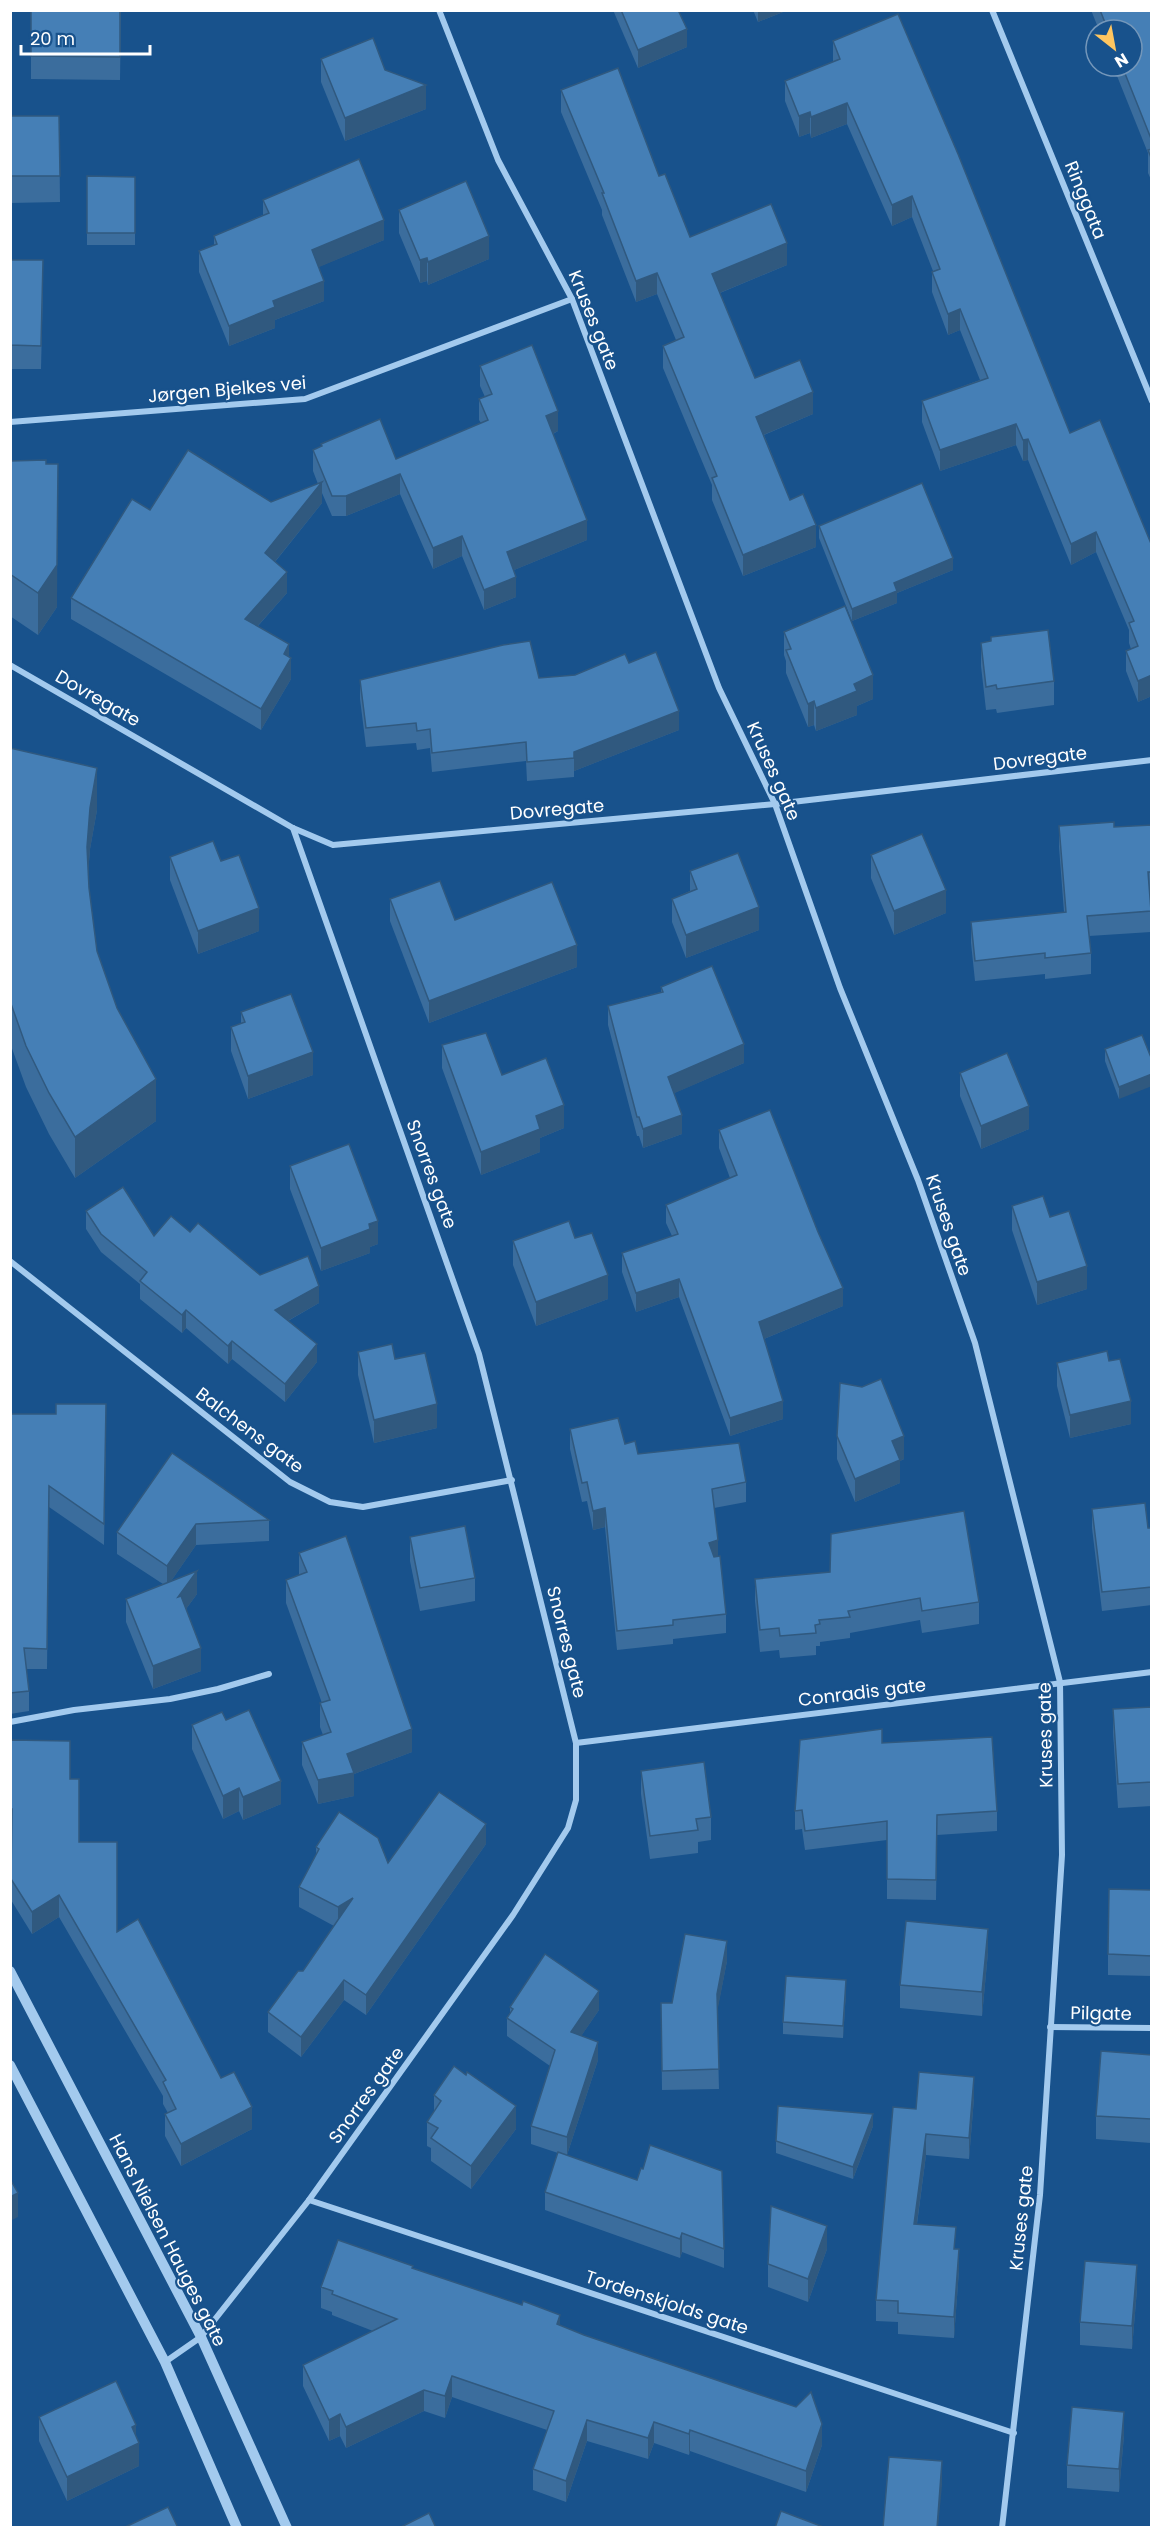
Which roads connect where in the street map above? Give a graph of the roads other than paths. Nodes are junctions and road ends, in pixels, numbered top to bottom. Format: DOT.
graph roads {
  1 [pos="439,10"];
  2 [pos="992,10"];
  3 [pos="573,299"];
  4 [pos="1152,401"];
  5 [pos="10,422"];
  6 [pos="10,665"];
  7 [pos="1152,760"];
  8 [pos="775,804"];
  9 [pos="293,828"];
  10 [pos="10,1261"];
  11 [pos="512,1480"];
  12 [pos="1152,1672"];
  13 [pos="269,1674"];
  14 [pos="1060,1682"];
  15 [pos="10,1722"];
  16 [pos="576,1743"];
  17 [pos="10,1971"];
  18 [pos="1050,2028"];
  19 [pos="1152,2028"];
  20 [pos="10,2065"];
  21 [pos="309,2200"];
  22 [pos="201,2337"];
  23 [pos="165,2362"];
  24 [pos="1014,2433"];
  25 [pos="237,2528"];
  26 [pos="287,2528"];
  27 [pos="1002,2528"];
  1 -- 3 [label="street, Kruses gate"];
  2 -- 4 [label="street, Ringgata"];
  3 -- 5 [label="street, Jørgen Bjelkes vei"];
  3 -- 8 [label="street, Kruses gate"];
  6 -- 9 [label="street, Dovregate"];
  7 -- 8 [label="street, Dovregate"];
  8 -- 9 [label="street, Dovregate"];
  8 -- 14 [label="street, Kruses gate"];
  9 -- 11 [label="street, Snorres gate"];
  10 -- 11 [label="street, Balchens gate"];
  11 -- 16 [label="street, Snorres gate"];
  12 -- 14 [label="street, Conradis gate"];
  13 -- 15 [label="street"];
  14 -- 16 [label="street, Conradis gate"];
  14 -- 18 [label="street, Kruses gate"];
  16 -- 21 [label="street, Snorres gate"];
  17 -- 22 [label="street, Hans Nielsen Hauges gate"];
  18 -- 19 [label="street, Pilgate"];
  18 -- 24 [label="street, Kruses gate"];
  20 -- 23 [label="street"];
  21 -- 22 [label="street, Snorres gate"];
  21 -- 24 [label="street, Tordenskjolds gate"];
  22 -- 23 [label="street, Snorres gate"];
  22 -- 26 [label="street, Hans Nielsen Hauges gate"];
  23 -- 25 [label="street"];
  24 -- 27 [label="street, Kruses gate"];
}
